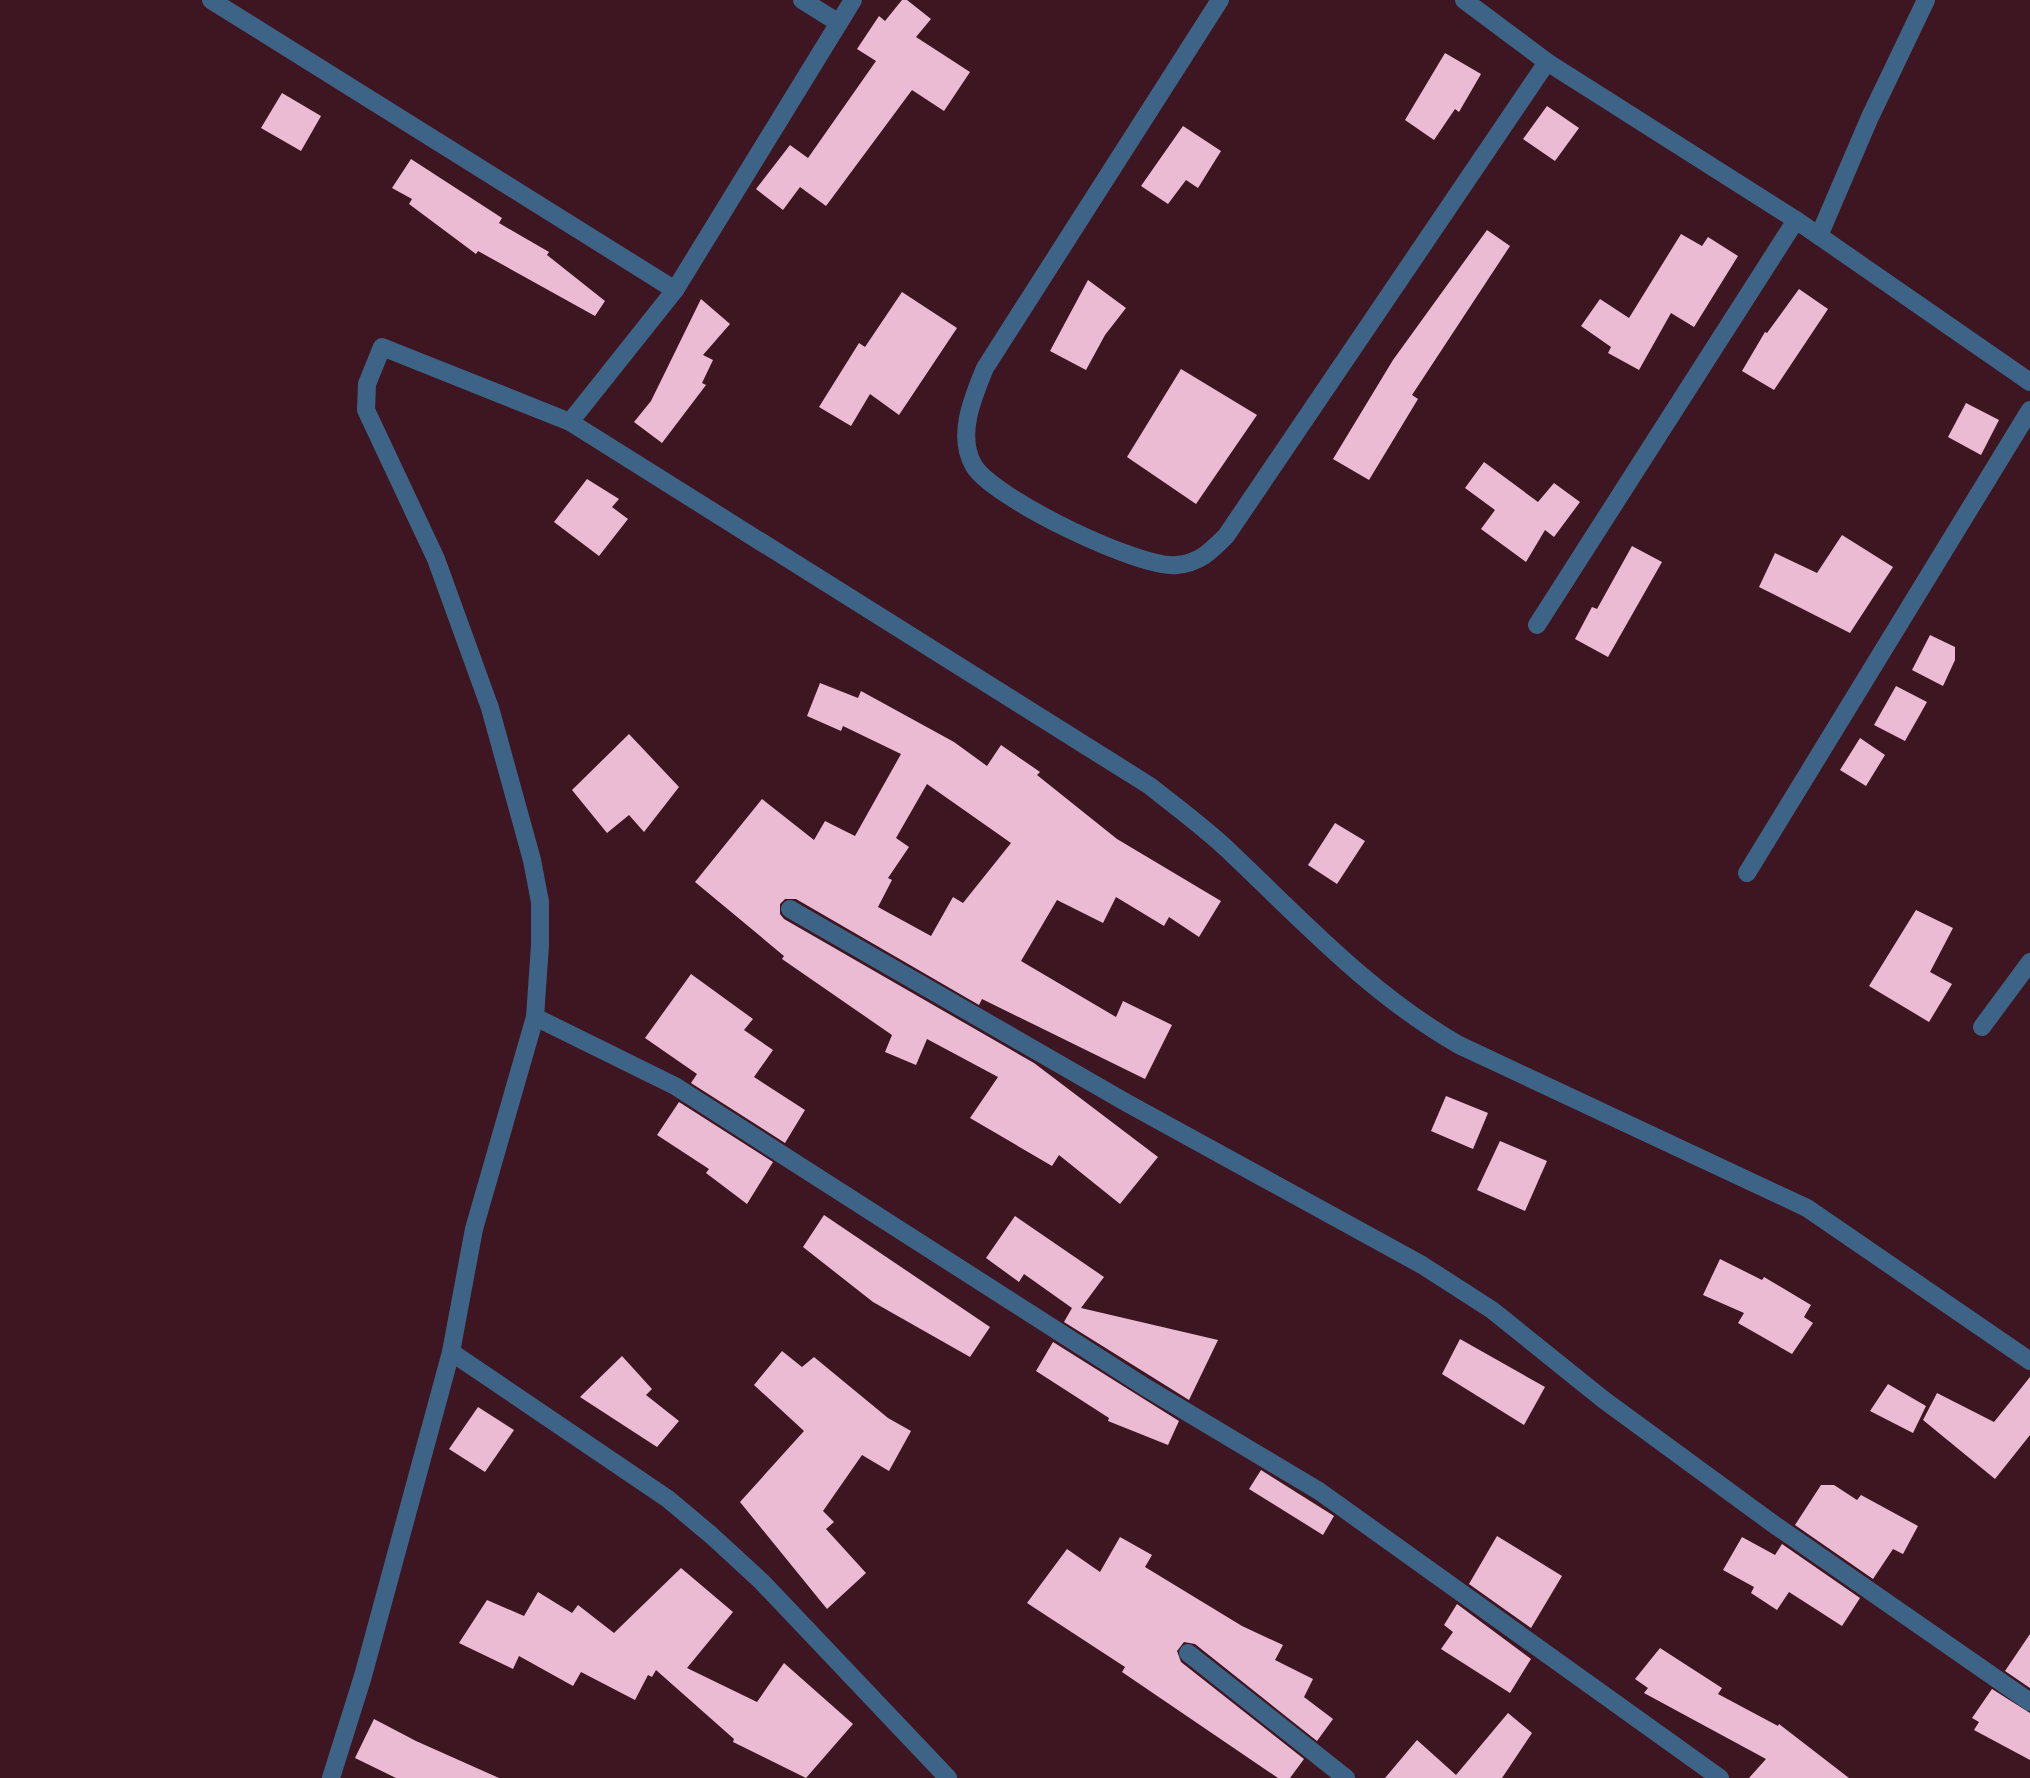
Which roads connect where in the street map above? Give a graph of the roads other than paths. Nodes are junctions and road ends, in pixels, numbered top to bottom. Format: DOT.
graph roads {
  1 [pos="211,0"];
  2 [pos="802,0"];
  3 [pos="853,0"];
  4 [pos="1220,0"];
  5 [pos="1464,0"];
  6 [pos="1926,0"];
  7 [pos="839,23"];
  8 [pos="1548,62"];
  9 [pos="1796,220"];
  10 [pos="1819,236"];
  11 [pos="675,289"];
  12 [pos="2030,382"];
  13 [pos="2030,410"];
  14 [pos="570,422"];
  15 [pos="1536,625"];
  16 [pos="1747,873"];
  17 [pos="790,909"];
  18 [pos="2030,962"];
  19 [pos="535,1017"];
  20 [pos="1982,1027"];
  21 [pos="451,1352"];
  22 [pos="2030,1361"];
  23 [pos="1188,1653"];
  24 [pos="2030,1702"];
  25 [pos="331,1778"];
  26 [pos="948,1778"];
  27 [pos="1346,1778"];
  28 [pos="1720,1778"];
  1 -- 11 [label="street"];
  2 -- 7 [label="street"];
  3 -- 7 [label="street"];
  4 -- 8 [label="street"];
  5 -- 8 [label="street"];
  6 -- 10 [label="street"];
  7 -- 11 [label="street"];
  8 -- 9 [label="street"];
  9 -- 10 [label="street"];
  9 -- 15 [label="street"];
  10 -- 12 [label="street"];
  11 -- 14 [label="street"];
  13 -- 16 [label="street"];
  14 -- 19 [label="street"];
  14 -- 22 [label="street"];
  17 -- 24 [label="street"];
  18 -- 20 [label="street"];
  19 -- 21 [label="street"];
  19 -- 28 [label="street"];
  21 -- 25 [label="street"];
  21 -- 26 [label="street"];
  23 -- 27 [label="street"];
}
